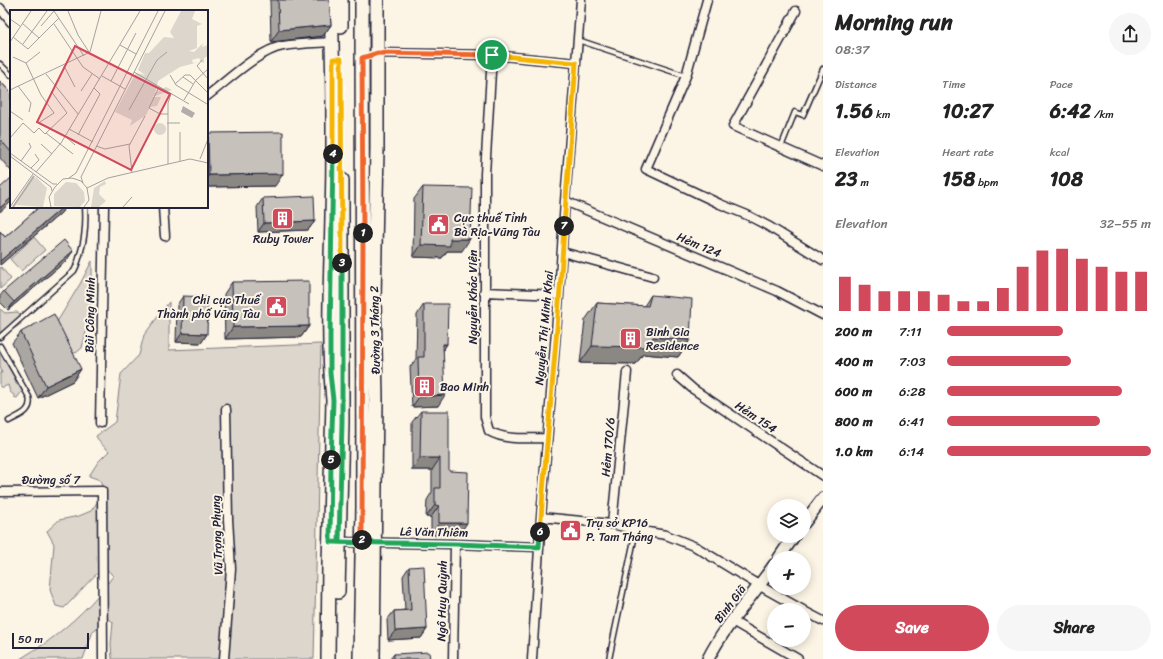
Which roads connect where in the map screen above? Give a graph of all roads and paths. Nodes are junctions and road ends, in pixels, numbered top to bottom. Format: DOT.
graph roads {
  1 [pos="332,0"];
  2 [pos="341,0"];
  3 [pos="362,0"];
  4 [pos="377,0"];
  5 [pos="581,0"];
  6 [pos="707,0"];
  7 [pos="0,8"];
  8 [pos="796,11"];
  9 [pos="10,21"];
  10 [pos="578,40"];
  11 [pos="332,42"];
  12 [pos="378,53"];
  13 [pos="492,55"];
  14 [pos="362,58"];
  15 [pos="337,59"];
  16 [pos="576,63"];
  17 [pos="0,64"];
  18 [pos="823,69"];
  19 [pos="10,74"];
  20 [pos="686,76"];
  21 [pos="208,95"];
  22 [pos="781,147"];
  23 [pos="823,166"];
  24 [pos="565,201"];
  25 [pos="86,208"];
  26 [pos="104,208"];
  27 [pos="163,208"];
  28 [pos="165,236"];
  29 [pos="562,252"];
  30 [pos="823,260"];
  31 [pos="653,277"];
  32 [pos="484,292"];
  33 [pos="560,295"];
  34 [pos="823,315"];
  35 [pos="0,337"];
  36 [pos="0,346"];
  37 [pos="627,372"];
  38 [pos="677,375"];
  39 [pos="226,409"];
  40 [pos="9,421"];
  41 [pos="100,423"];
  42 [pos="547,438"];
  43 [pos="823,476"];
  44 [pos="0,492"];
  45 [pos="823,498"];
  46 [pos="811,514"];
  47 [pos="541,517"];
  48 [pos="612,524"];
  49 [pos="636,530"];
  50 [pos="334,542"];
  51 [pos="368,543"];
  52 [pos="455,544"];
  53 [pos="539,547"];
  54 [pos="767,576"];
  55 [pos="760,586"];
  56 [pos="790,603"];
  57 [pos="811,614"];
  58 [pos="732,621"];
  59 [pos="823,621"];
  60 [pos="103,659"];
  61 [pos="224,659"];
  62 [pos="328,659"];
  63 [pos="336,659"];
  64 [pos="360,659"];
  65 [pos="373,659"];
  66 [pos="453,659"];
  67 [pos="532,659"];
  68 [pos="610,659"];
  69 [pos="708,659"];
  70 [pos="798,659"];
  1 -- 11 [label="main road"];
  2 -- 15 [label="main road"];
  3 -- 14 [label="main road, Đường 3 Tháng 2"];
  4 -- 12 [label="main road, Đường 3 Tháng 2"];
  5 -- 10 [label="street, Nguyễn Thị Minh Khai"];
  6 -- 20 [label="street"];
  7 -- 9 [label="street"];
  8 -- 22 [label="street"];
  10 -- 16 [label="street, Nguyễn Thị Minh Khai"];
  10 -- 20 [label="lane"];
  11 -- 15 [label="main road"];
  11 -- 21 [label="street"];
  12 -- 13 [label="street"];
  12 -- 14 [label="street"];
  12 -- 51 [label="main road, Đường 3 Tháng 2"];
  13 -- 16 [label="street"];
  13 -- 32 [label="street, Nguyễn Khắc Viện"];
  14 -- 51 [label="main road, Đường 3 Tháng 2"];
  15 -- 50 [label="main road"];
  16 -- 24 [label="street, Nguyễn Thị Minh Khai"];
  17 -- 19 [label="lane"];
  18 -- 22 [label="lane"];
  20 -- 30 [label="street"];
  22 -- 23 [label="street"];
  24 -- 29 [label="street, Nguyễn Thị Minh Khai"];
  24 -- 34 [label="street, Hẻm 124"];
  25 -- 35 [label="lane"];
  26 -- 41 [label="street, Bùi Công Minh"];
  27 -- 28 [label="street"];
  29 -- 31 [label="street"];
  29 -- 33 [label="street, Nguyễn Thị Minh Khai"];
  32 -- 33 [label="street"];
  32 -- 42 [label="street, Nguyễn Khắc Viện"];
  33 -- 42 [label="street, Nguyễn Thị Minh Khai"];
  36 -- 40 [label="lane"];
  37 -- 48 [label="street, Hẻm 170/6"];
  38 -- 43 [label="street, Hẻm 154"];
  39 -- 61 [label="street, Vũ Trọng Phụng"];
  42 -- 47 [label="street, Nguyễn Thị Minh Khai"];
  44 -- 60 [label="street, Đường số 7"];
  45 -- 46 [label="street"];
  47 -- 48 [label="street"];
  47 -- 53 [label="street, Nguyễn Thị Minh Khai"];
  48 -- 49 [label="street"];
  49 -- 55 [label="street"];
  49 -- 68 [label="lane"];
  50 -- 51 [label="street, Lê Văn Thiêm"];
  50 -- 62 [label="main road"];
  50 -- 63 [label="main road"];
  51 -- 52 [label="street, Lê Văn Thiêm"];
  51 -- 64 [label="main road, Đường 3 Tháng 2"];
  51 -- 65 [label="main road, Đường 3 Tháng 2"];
  52 -- 53 [label="street, Lê Văn Thiêm"];
  52 -- 66 [label="street, Ngô Huy Quỳnh"];
  53 -- 67 [label="street, Nguyễn Thị Minh Khai"];
  54 -- 55 [label="street, Bình Giã"];
  55 -- 56 [label="street"];
  55 -- 58 [label="street, Bình Giã"];
  57 -- 59 [label="street"];
  58 -- 69 [label="street, Bình Giã"];
  58 -- 70 [label="street"];
}
